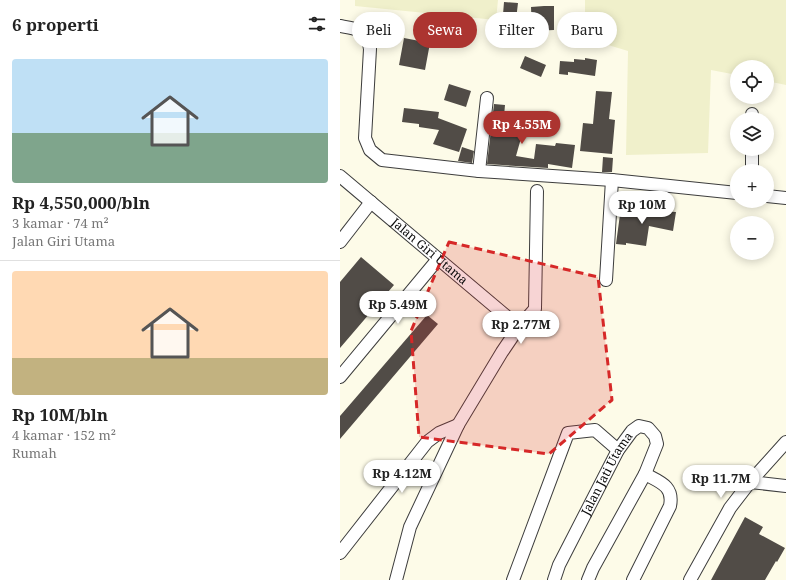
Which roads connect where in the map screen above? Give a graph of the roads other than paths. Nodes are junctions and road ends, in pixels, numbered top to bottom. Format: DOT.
graph roads {
  1 [pos="340,26"];
  2 [pos="487,98"];
  3 [pos="479,171"];
  4 [pos="340,176"];
  5 [pos="612,180"];
  6 [pos="537,191"];
  7 [pos="730,192"];
  8 [pos="774,197"];
  9 [pos="786,198"];
  10 [pos="371,202"];
  11 [pos="340,242"];
  12 [pos="438,259"];
  13 [pos="606,280"];
  14 [pos="519,327"];
  15 [pos="340,377"];
  16 [pos="458,425"];
  17 [pos="786,442"];
  18 [pos="618,450"];
  19 [pos="645,474"];
  20 [pos="750,482"];
  21 [pos="786,486"];
  22 [pos="340,553"];
  23 [pos="396,580"];
  24 [pos="513,580"];
  25 [pos="554,580"];
  26 [pos="588,580"];
  27 [pos="633,580"];
  28 [pos="690,580"];
  1 -- 3 [label="street"];
  2 -- 3 [label="street"];
  3 -- 5 [label="street"];
  4 -- 10 [label="street, Jalan Giri Utama"];
  5 -- 7 [label="street"];
  5 -- 13 [label="street"];
  6 -- 14 [label="street"];
  8 -- 9 [label="street"];
  10 -- 11 [label="street"];
  10 -- 12 [label="street, Jalan Giri Utama"];
  12 -- 14 [label="street, Jalan Giri Utama"];
  12 -- 15 [label="street"];
  14 -- 16 [label="street"];
  16 -- 22 [label="street"];
  16 -- 23 [label="street"];
  17 -- 20 [label="street"];
  18 -- 19 [label="street, Jalan Jati Utama"];
  18 -- 24 [label="street"];
  18 -- 25 [label="street, Jalan Jati Utama"];
  19 -- 26 [label="street, Jalan Jati Utama"];
  19 -- 27 [label="street"];
  20 -- 21 [label="street"];
  20 -- 28 [label="street"];
}
